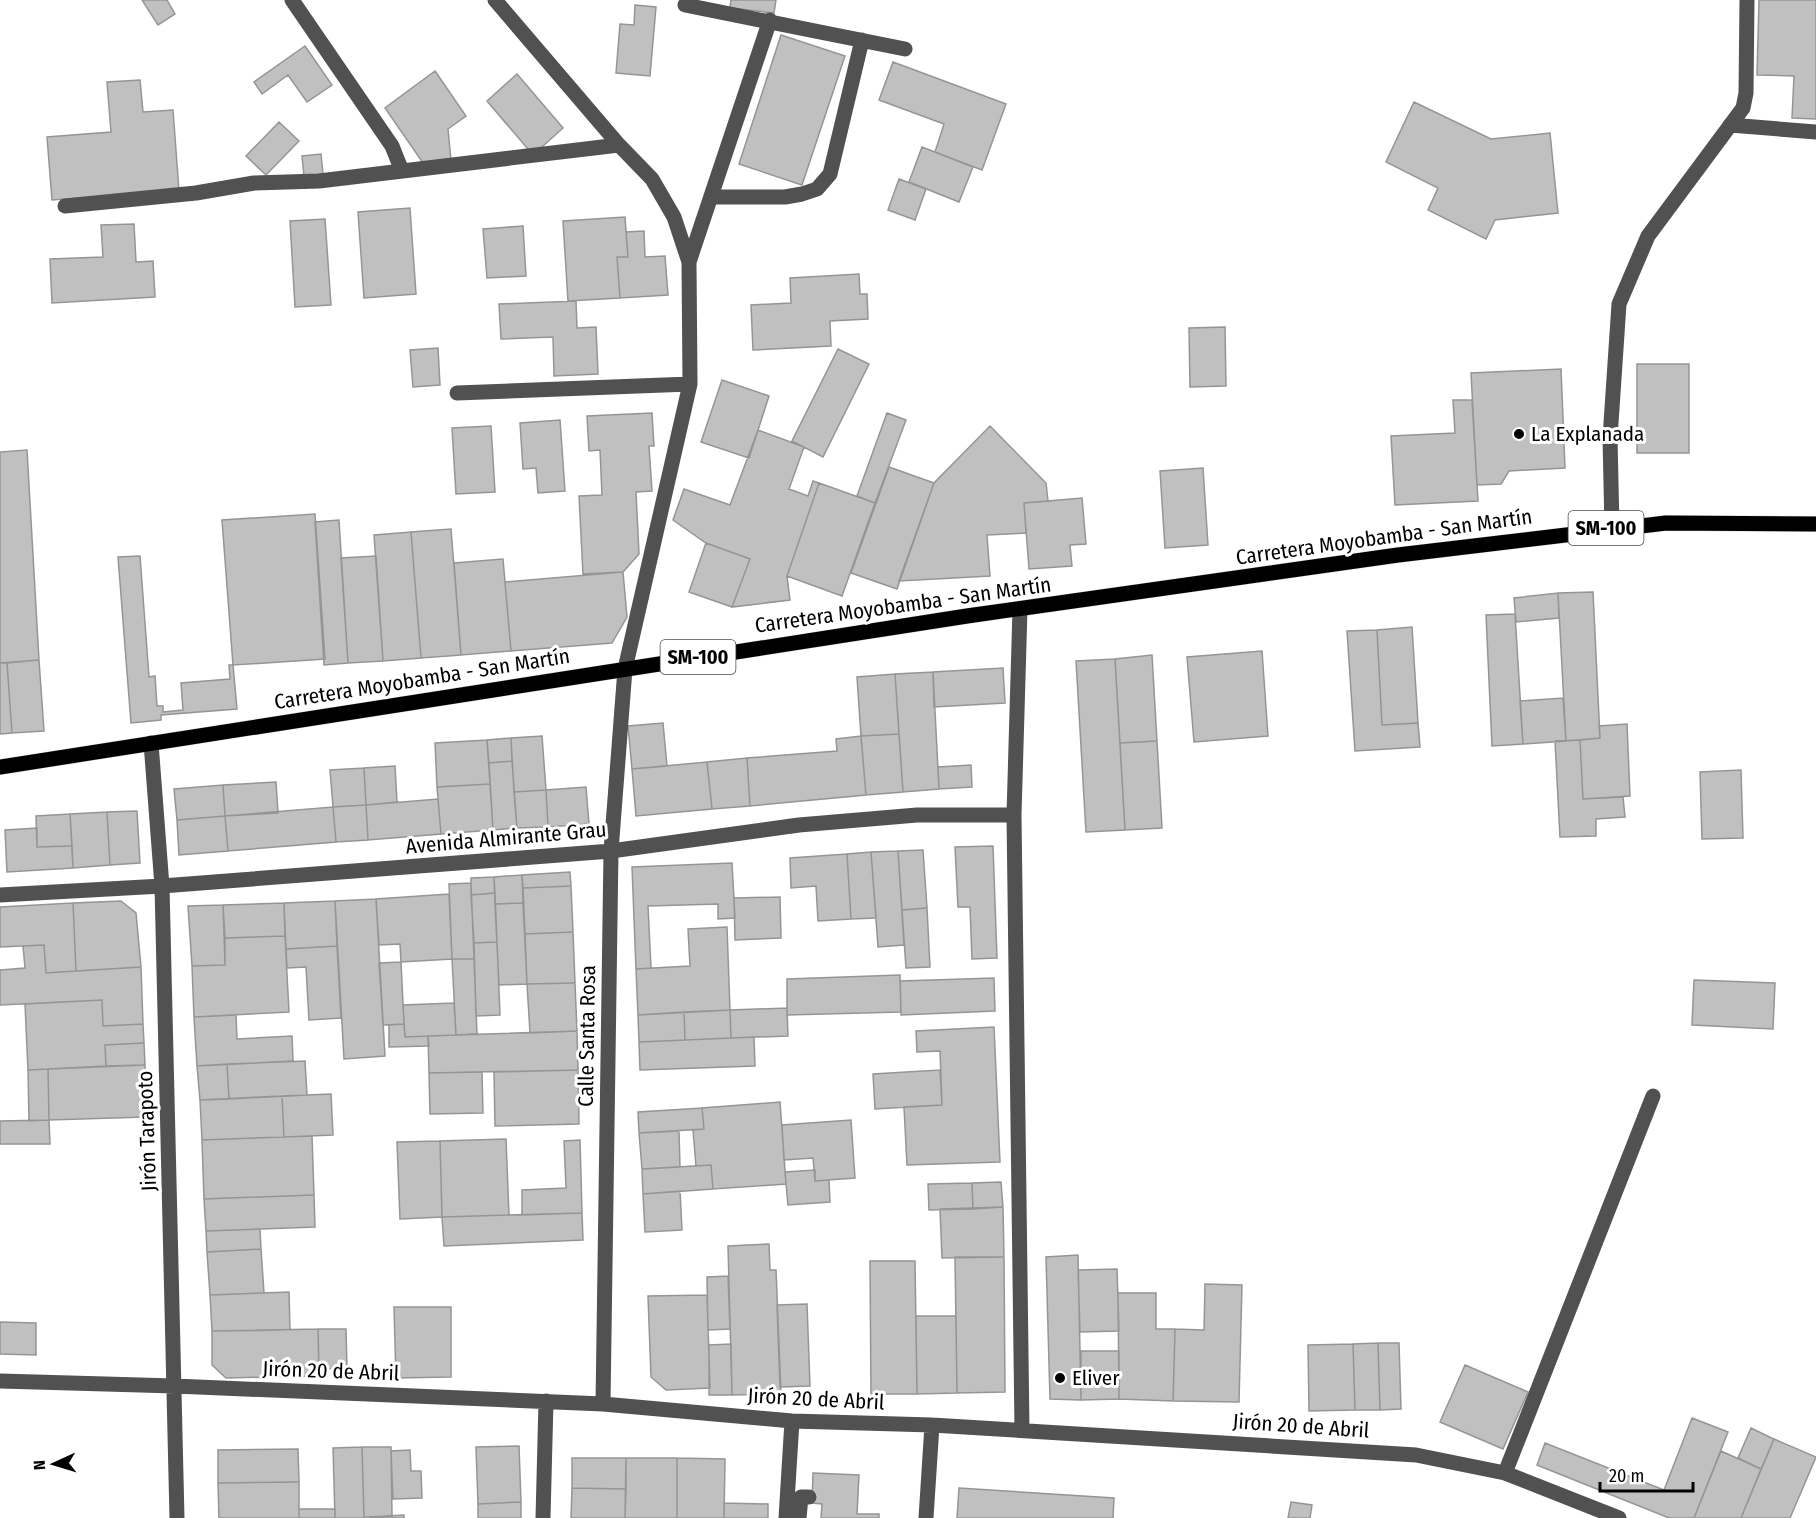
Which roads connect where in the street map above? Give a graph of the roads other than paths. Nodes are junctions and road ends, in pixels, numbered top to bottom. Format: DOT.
graph roads {
  1 [pos="292,0"];
  2 [pos="495,0"];
  3 [pos="1747,0"];
  4 [pos="685,5"];
  5 [pos="770,20"];
  6 [pos="862,40"];
  7 [pos="905,49"];
  8 [pos="1730,125"];
  9 [pos="1816,132"];
  10 [pos="619,145"];
  11 [pos="402,171"];
  12 [pos="711,196"];
  13 [pos="65,206"];
  14 [pos="689,262"];
  15 [pos="690,384"];
  16 [pos="457,393"];
  17 [pos="1816,524"];
  18 [pos="1612,528"];
  19 [pos="1020,609"];
  20 [pos="625,669"];
  21 [pos="151,743"];
  22 [pos="0,767"];
  23 [pos="1014,815"];
  24 [pos="611,852"];
  25 [pos="162,886"];
  26 [pos="0,895"];
  27 [pos="1653,1096"];
  28 [pos="0,1382"];
  29 [pos="176,1386"];
  30 [pos="546,1401"];
  31 [pos="603,1404"];
  32 [pos="792,1421"];
  33 [pos="932,1425"];
  34 [pos="1022,1430"];
  35 [pos="1505,1473"];
  36 [pos="809,1497"];
  37 [pos="177,1518"];
  38 [pos="543,1518"];
  39 [pos="786,1518"];
  40 [pos="799,1518"];
  41 [pos="926,1518"];
  42 [pos="1619,1518"];
  1 -- 11 [label="street"];
  2 -- 10 [label="street"];
  3 -- 8 [label="street"];
  4 -- 5 [label="street"];
  5 -- 6 [label="street"];
  5 -- 12 [label="street"];
  6 -- 7 [label="street"];
  6 -- 12 [label="street"];
  8 -- 9 [label="street"];
  8 -- 18 [label="street"];
  10 -- 11 [label="street"];
  10 -- 14 [label="street"];
  11 -- 13 [label="street"];
  12 -- 14 [label="street"];
  14 -- 15 [label="street, Calle Santa Rosa"];
  15 -- 16 [label="street"];
  15 -- 20 [label="street, Calle Santa Rosa"];
  17 -- 18 [label="main road, Carretera Moyobamba - San Martín / SM-100"];
  18 -- 19 [label="main road, Carretera Moyobamba - San Martín / SM-100"];
  19 -- 20 [label="main road, Carretera Moyobamba - San Martín / SM-100"];
  19 -- 23 [label="street"];
  20 -- 21 [label="main road, Carretera Moyobamba - San Martín / SM-100"];
  20 -- 24 [label="street, Calle Santa Rosa"];
  21 -- 22 [label="main road, Carretera Moyobamba - San Martín / SM-100"];
  21 -- 25 [label="street, Jirón Tarapoto"];
  23 -- 24 [label="street, Avenida Almirante Grau"];
  23 -- 34 [label="street"];
  24 -- 25 [label="street, Avenida Almirante Grau"];
  24 -- 31 [label="street, Calle Santa Rosa"];
  25 -- 26 [label="street, Avenida Almirante Grau"];
  25 -- 29 [label="street, Jirón Tarapoto"];
  27 -- 35 [label="street"];
  28 -- 29 [label="street, Jirón 20 de Abril"];
  29 -- 30 [label="street, Jirón 20 de Abril"];
  29 -- 37 [label="street, Jirón Tarapoto"];
  30 -- 31 [label="street, Jirón 20 de Abril"];
  30 -- 38 [label="street"];
  31 -- 32 [label="street, Jirón 20 de Abril"];
  32 -- 33 [label="street, Jirón 20 de Abril"];
  32 -- 39 [label="street"];
  33 -- 34 [label="street, Jirón 20 de Abril"];
  33 -- 41 [label="street"];
  34 -- 35 [label="street, Jirón 20 de Abril"];
  35 -- 42 [label="street, Jirón 20 de Abril"];
  36 -- 40 [label="street"];
}
